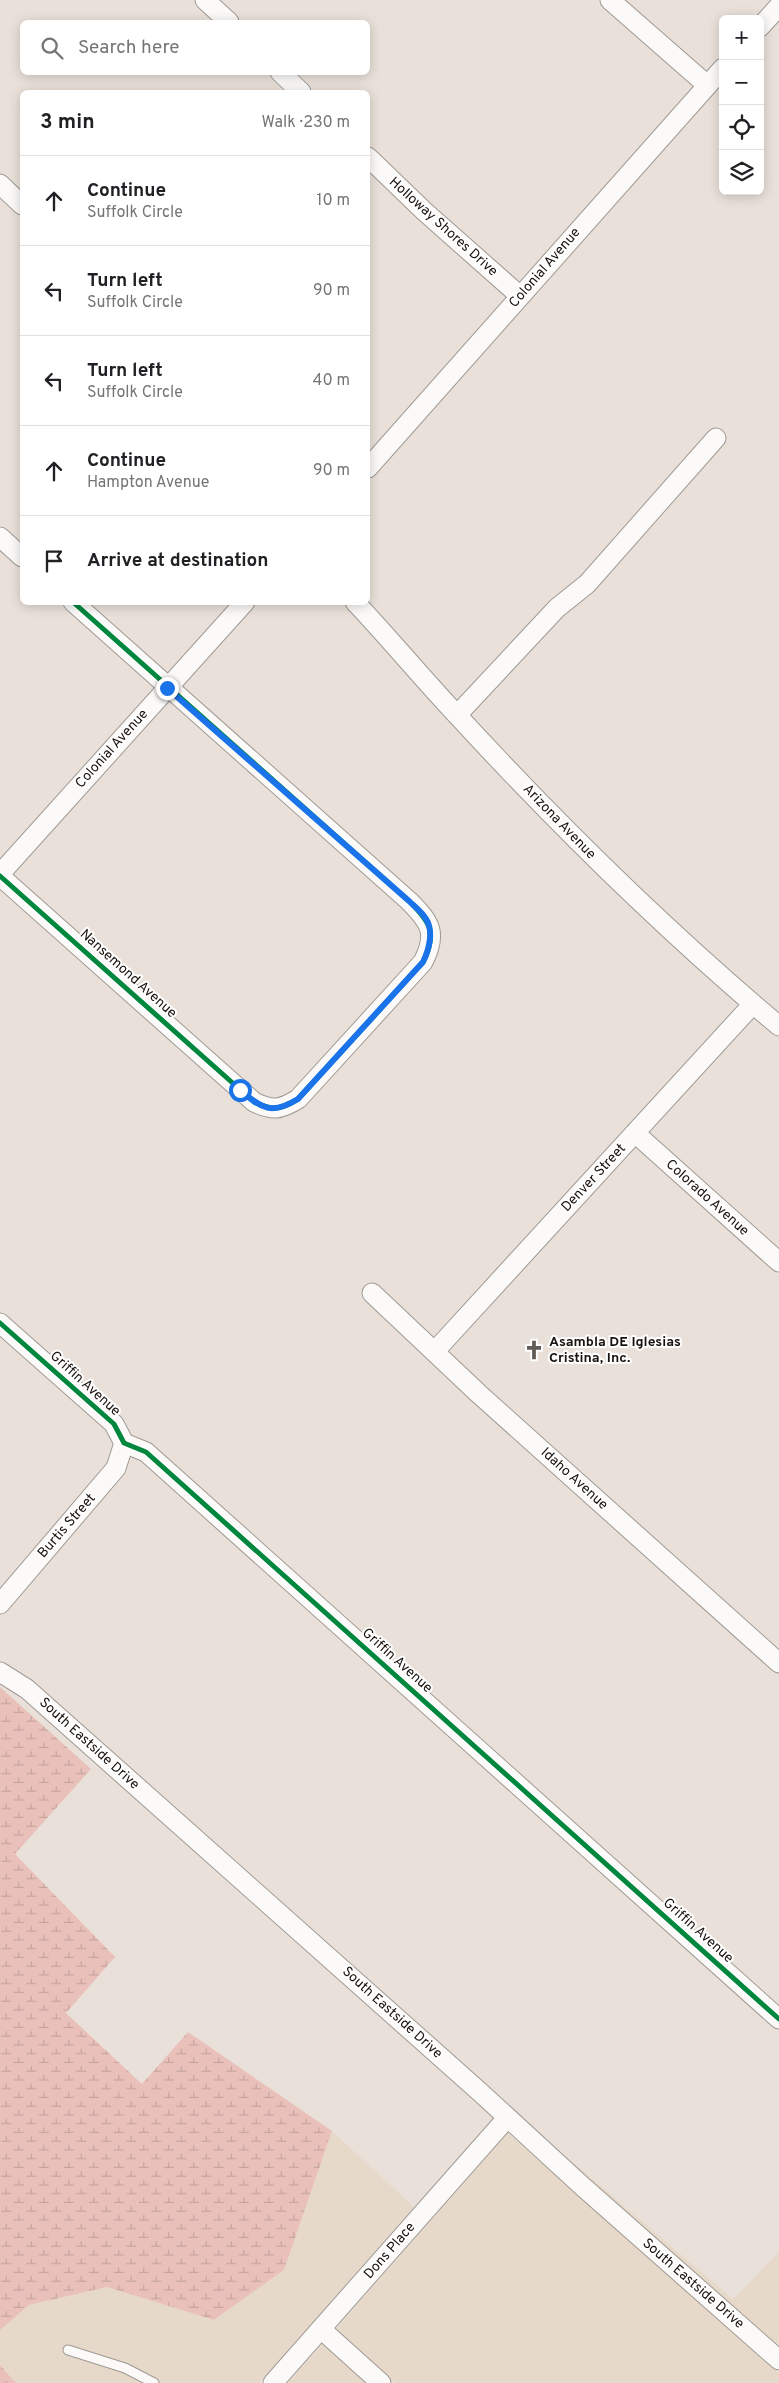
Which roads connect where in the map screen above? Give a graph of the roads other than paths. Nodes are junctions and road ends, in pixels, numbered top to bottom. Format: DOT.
graph roads {
  1 [pos="205,0"];
  2 [pos="610,0"];
  3 [pos="779,6"];
  4 [pos="227,20"];
  5 [pos="764,23"];
  6 [pos="719,72"];
  7 [pos="283,75"];
  8 [pos="707,85"];
  9 [pos="299,90"];
  10 [pos="370,159"];
  11 [pos="0,184"];
  12 [pos="20,203"];
  13 [pos="520,296"];
  14 [pos="716,438"];
  15 [pos="370,466"];
  16 [pos="0,537"];
  17 [pos="20,556"];
  18 [pos="76,605"];
  19 [pos="242,605"];
  20 [pos="358,605"];
  21 [pos="167,688"];
  22 [pos="457,715"];
  23 [pos="0,875"];
  24 [pos="753,1004"];
  25 [pos="779,1026"];
  26 [pos="636,1133"];
  27 [pos="779,1262"];
  28 [pos="372,1293"];
  29 [pos="0,1323"];
  30 [pos="435,1351"];
  31 [pos="124,1443"];
  32 [pos="0,1604"];
  33 [pos="779,1663"];
  34 [pos="0,1672"];
  35 [pos="779,2019"];
  36 [pos="506,2118"];
  37 [pos="322,2329"];
  38 [pos="68,2350"];
  39 [pos="779,2360"];
  40 [pos="154,2383"];
  41 [pos="273,2383"];
  42 [pos="381,2383"];
  1 -- 4 [label="street"];
  2 -- 8 [label="street"];
  3 -- 5 [label="street"];
  6 -- 8 [label="street, Colonial Avenue"];
  7 -- 9 [label="street"];
  8 -- 13 [label="street, Colonial Avenue"];
  10 -- 13 [label="street, Holloway Shores Drive"];
  11 -- 12 [label="street"];
  13 -- 15 [label="street, Colonial Avenue"];
  14 -- 22 [label="street"];
  16 -- 17 [label="street"];
  18 -- 21 [label="street, Nansemond Avenue"];
  19 -- 21 [label="street, Colonial Avenue"];
  20 -- 22 [label="street, Arizona Avenue"];
  21 -- 23 [label="street, Colonial Avenue"];
  21 -- 23 [label="street, Nansemond Avenue"];
  22 -- 24 [label="street, Arizona Avenue"];
  24 -- 25 [label="street, Arizona Avenue"];
  24 -- 26 [label="street, Denver Street"];
  26 -- 27 [label="street, Colorado Avenue"];
  26 -- 30 [label="street, Denver Street"];
  28 -- 30 [label="street, Idaho Avenue"];
  29 -- 31 [label="street, Griffin Avenue"];
  30 -- 33 [label="street, Idaho Avenue"];
  31 -- 32 [label="street, Burtis Street"];
  31 -- 35 [label="street, Griffin Avenue"];
  34 -- 36 [label="street, South Eastside Drive"];
  36 -- 37 [label="street, Dons Place"];
  36 -- 39 [label="street, South Eastside Drive"];
  37 -- 41 [label="street, Dons Place"];
  37 -- 42 [label="street"];
  38 -- 40 [label="lane"];
}
